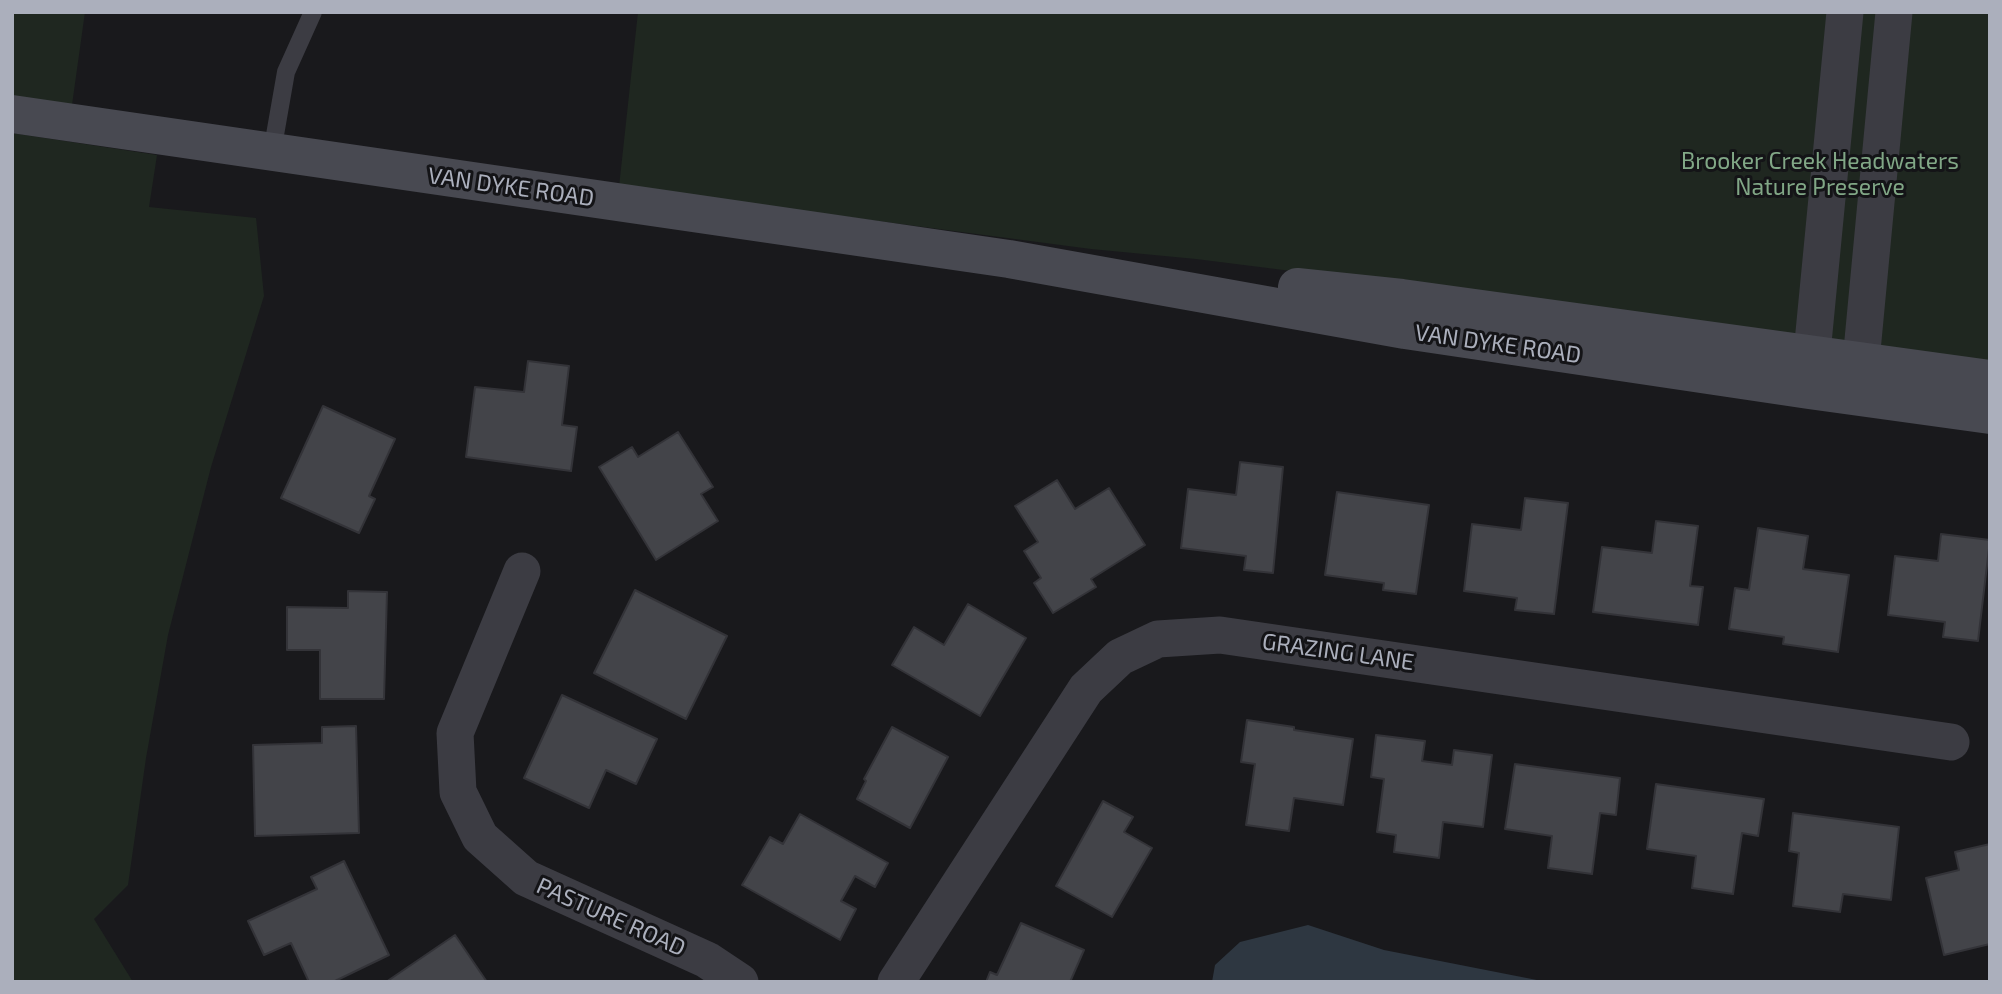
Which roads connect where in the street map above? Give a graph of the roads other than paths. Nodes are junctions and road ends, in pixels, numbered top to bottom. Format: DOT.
graph roads {
  1 [pos="313,12"];
  2 [pos="1845,12"];
  3 [pos="1894,12"];
  4 [pos="12,114"];
  5 [pos="272,152"];
  6 [pos="1810,373"];
  7 [pos="1990,379"];
  8 [pos="1859,380"];
  9 [pos="1990,415"];
  10 [pos="522,572"];
  11 [pos="1951,742"];
  12 [pos="740,982"];
  13 [pos="896,982"];
  1 -- 5 [label="lane"];
  2 -- 6 [label="street"];
  3 -- 8 [label="street"];
  4 -- 5 [label="main road, VAN DYKE ROAD"];
  5 -- 6 [label="main road, VAN DYKE ROAD"];
  6 -- 8 [label="main road, VAN DYKE ROAD"];
  7 -- 8 [label="main road, VAN DYKE ROAD"];
  8 -- 9 [label="main road, VAN DYKE ROAD"];
  10 -- 12 [label="street, PASTURE ROAD"];
  11 -- 13 [label="street, GRAZING LANE"];
}
